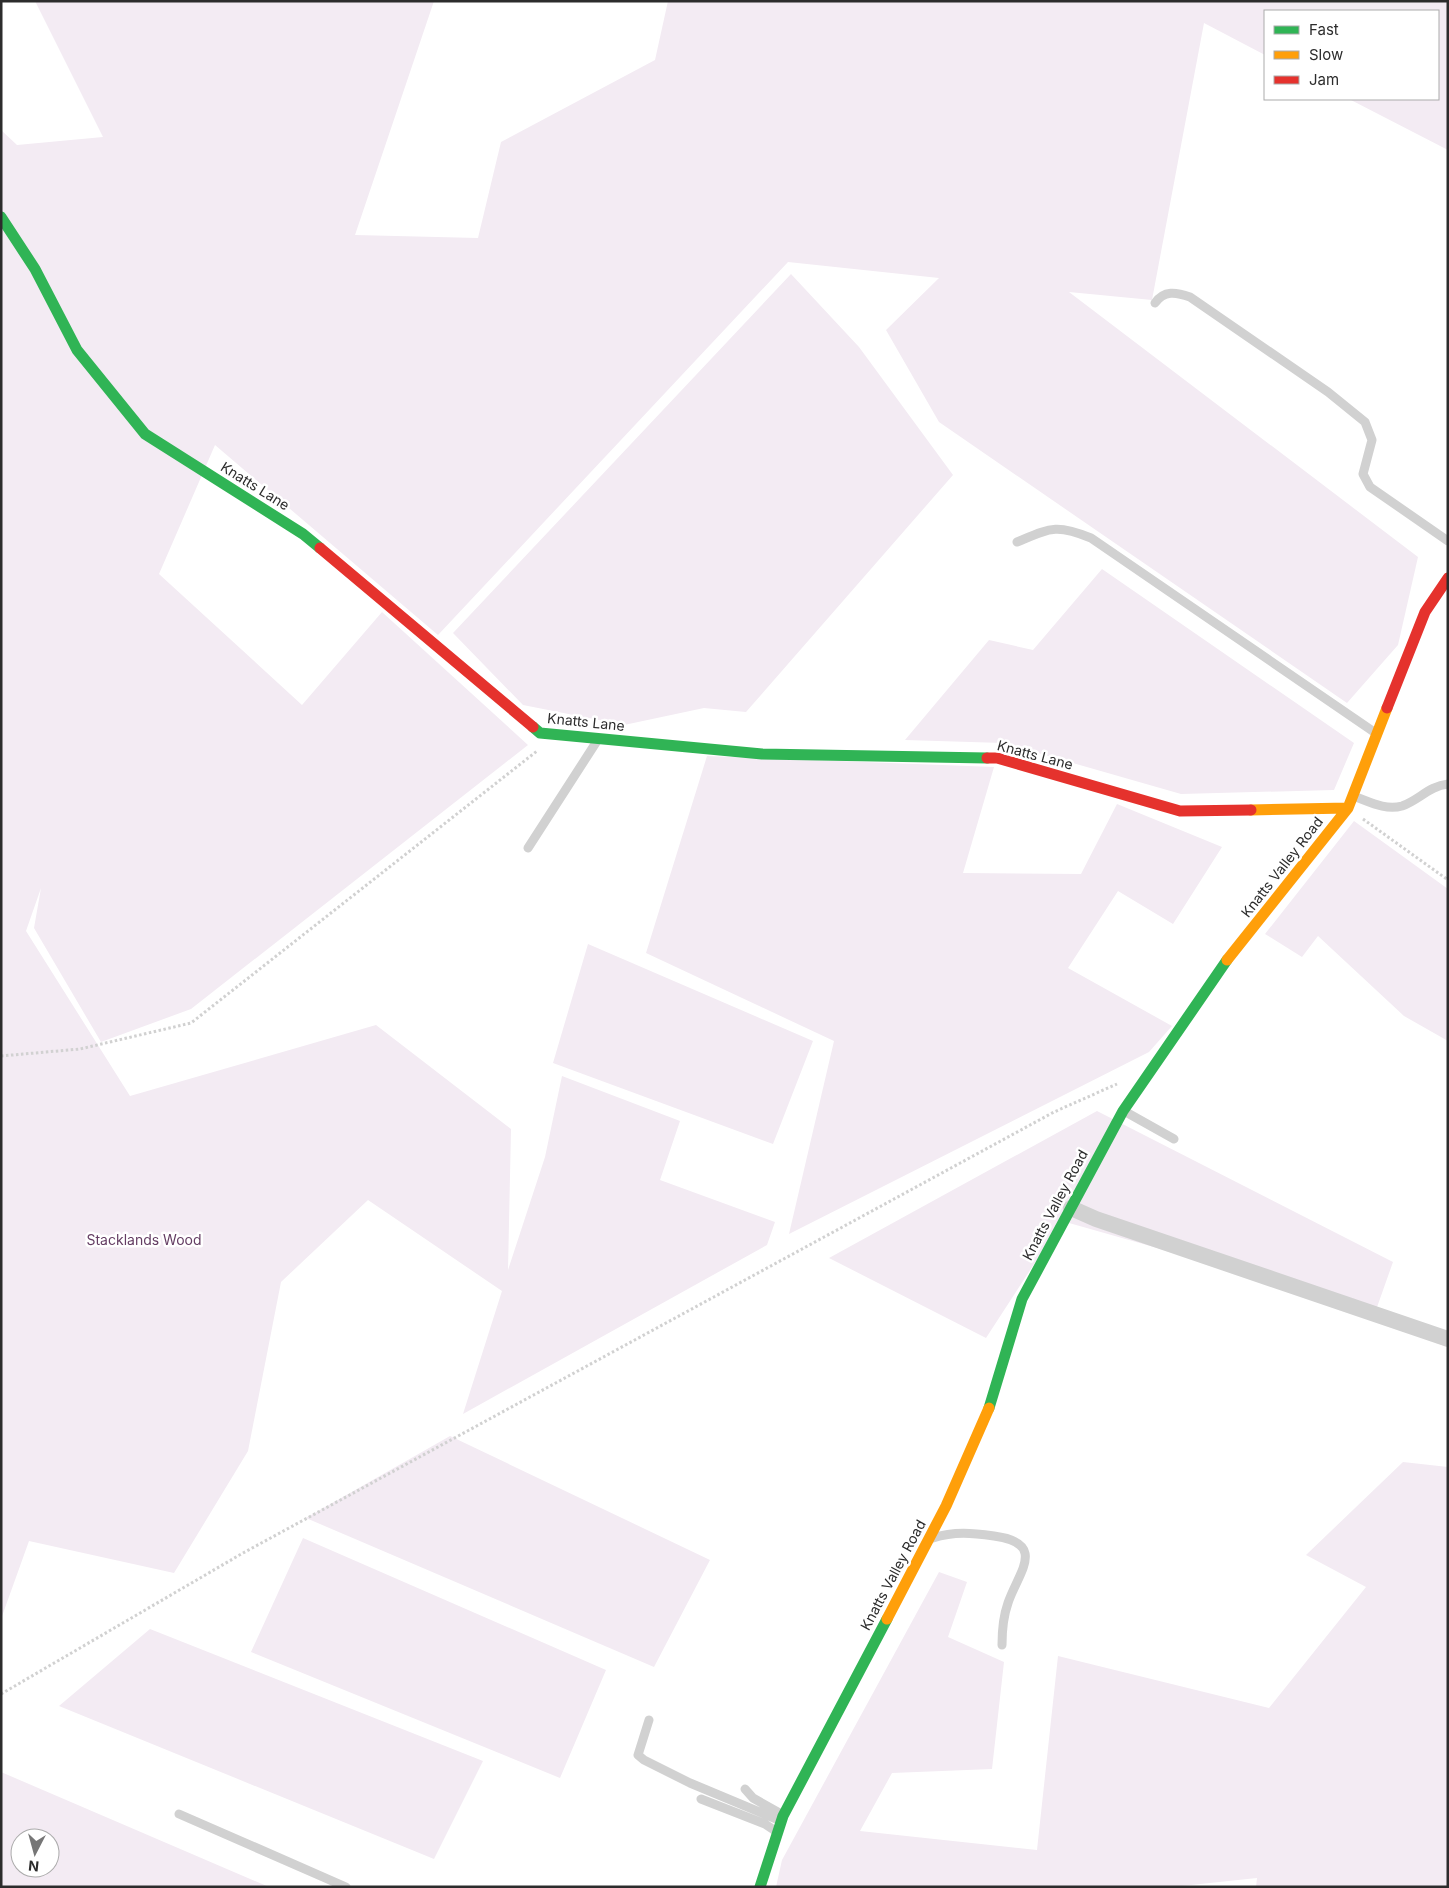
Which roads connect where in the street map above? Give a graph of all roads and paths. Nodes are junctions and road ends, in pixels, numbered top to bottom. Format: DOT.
graph roads {
  1 [pos="1,217"];
  2 [pos="1155,303"];
  3 [pos="1448,541"];
  4 [pos="1017,542"];
  5 [pos="1448,578"];
  6 [pos="1377,734"];
  7 [pos="557,735"];
  8 [pos="599,739"];
  9 [pos="1448,784"];
  10 [pos="1353,796"];
  11 [pos="1348,808"];
  12 [pos="528,848"];
  13 [pos="1448,880"];
  14 [pos="1,1056"];
  15 [pos="1125,1080"];
  16 [pos="1123,1111"];
  17 [pos="1174,1139"];
  18 [pos="1071,1208"];
  19 [pos="1448,1340"];
  20 [pos="928,1540"];
  21 [pos="1002,1645"];
  22 [pos="1,1694"];
  23 [pos="649,1720"];
  24 [pos="745,1788"];
  25 [pos="701,1799"];
  26 [pos="179,1814"];
  27 [pos="781,1823"];
  28 [pos="346,1887"];
  29 [pos="760,1887"];
  1 -- 7 [label="street, Knatts Lane"];
  2 -- 3 [label="lane"];
  4 -- 6 [label="lane"];
  5 -- 6 [label="street, Knatts Valley Road"];
  6 -- 10 [label="street, Knatts Valley Road"];
  7 -- 8 [label="street, Knatts Lane"];
  7 -- 14 [label="path"];
  8 -- 11 [label="street, Knatts Lane"];
  8 -- 12 [label="lane"];
  9 -- 10 [label="lane"];
  10 -- 11 [label="street, Knatts Valley Road"];
  11 -- 13 [label="path"];
  11 -- 16 [label="street, Knatts Valley Road"];
  15 -- 22 [label="path"];
  16 -- 17 [label="lane"];
  16 -- 18 [label="street, Knatts Valley Road"];
  18 -- 19 [label="street"];
  18 -- 20 [label="street, Knatts Valley Road"];
  20 -- 21 [label="lane"];
  20 -- 27 [label="street, Knatts Valley Road"];
  23 -- 27 [label="lane"];
  24 -- 27 [label="lane"];
  25 -- 27 [label="lane"];
  26 -- 28 [label="lane"];
  27 -- 29 [label="street, Knatts Valley Road"];
}
